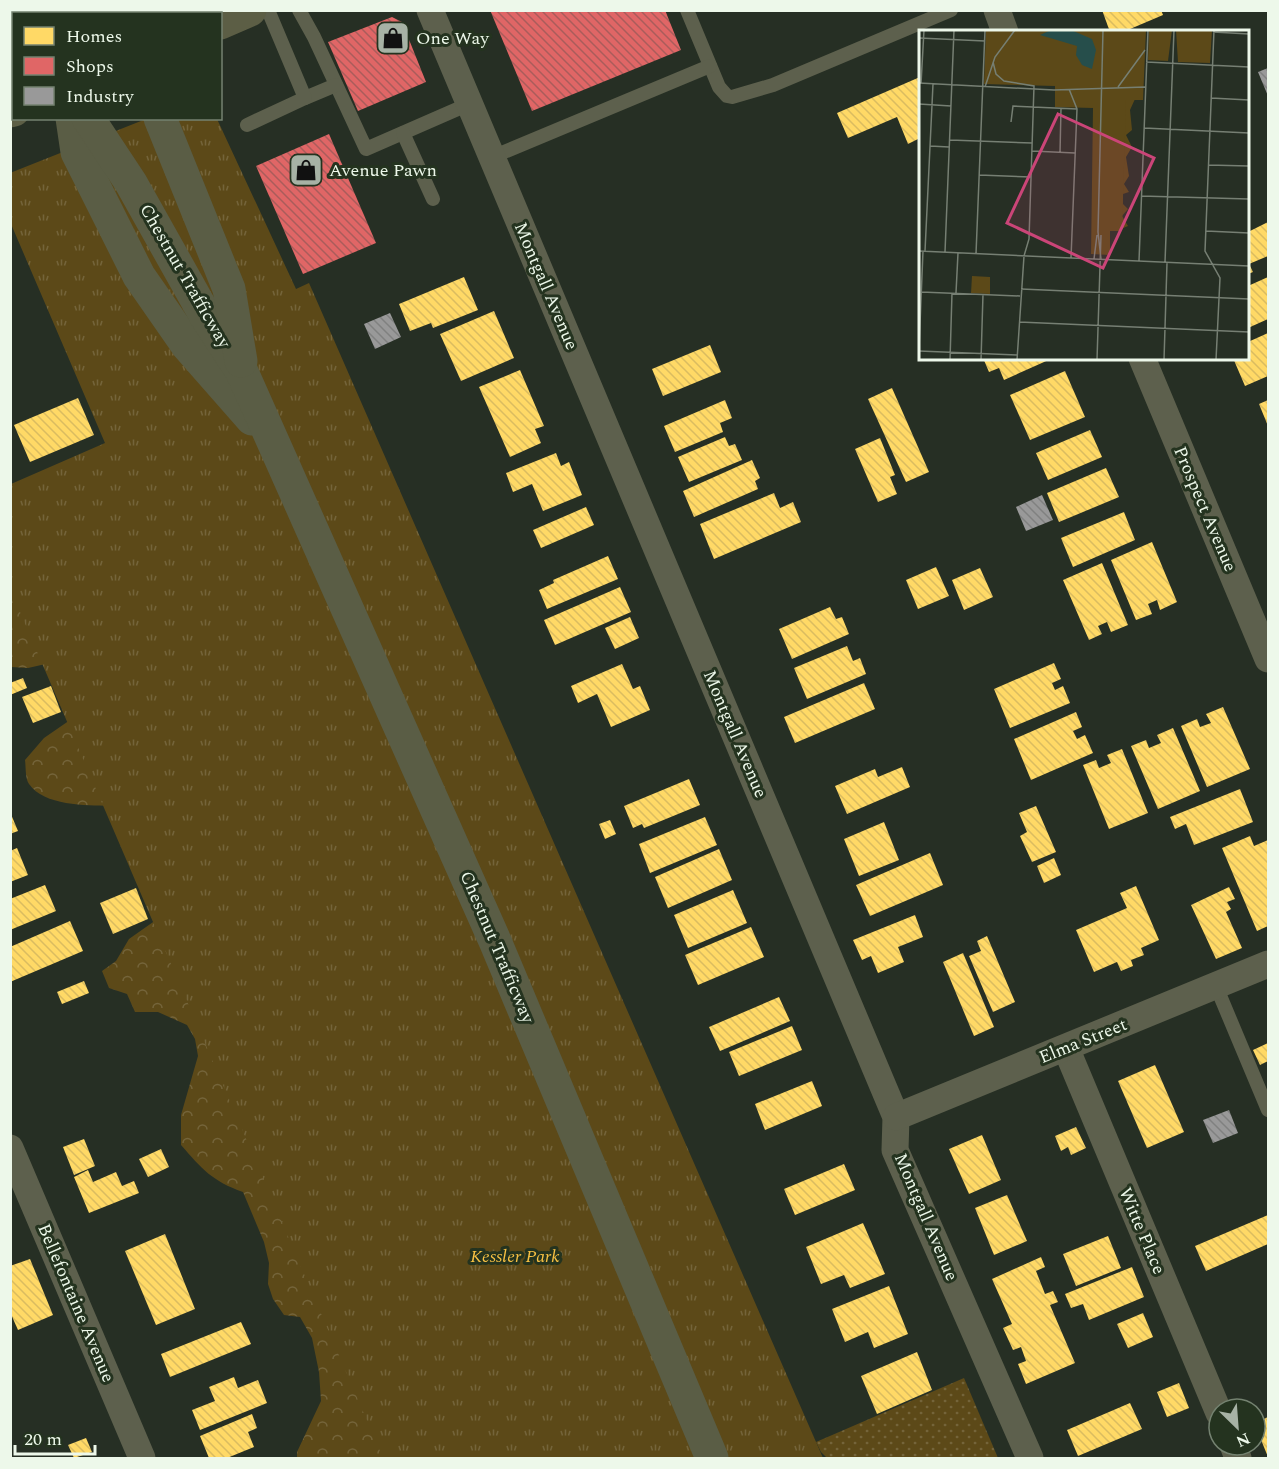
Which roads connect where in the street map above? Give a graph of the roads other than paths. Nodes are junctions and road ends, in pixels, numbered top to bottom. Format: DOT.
graph roads {
  1 [pos="250,10"];
  2 [pos="268,10"];
  3 [pos="298,10"];
  4 [pos="430,10"];
  5 [pos="687,10"];
  6 [pos="951,10"];
  7 [pos="997,10"];
  8 [pos="222,22"];
  9 [pos="1004,30"];
  10 [pos="710,66"];
  11 [pos="336,85"];
  12 [pos="305,98"];
  13 [pos="470,104"];
  14 [pos="72,120"];
  15 [pos="89,120"];
  16 [pos="161,120"];
  17 [pos="247,125"];
  18 [pos="404,133"];
  19 [pos="492,157"];
  20 [pos="433,199"];
  21 [pos="1144,360"];
  22 [pos="242,372"];
  23 [pos="271,440"];
  24 [pos="1262,626"];
  25 [pos="1269,659"];
  26 [pos="1269,964"];
  27 [pos="1216,986"];
  28 [pos="1066,1048"];
  29 [pos="1269,1110"];
  30 [pos="896,1117"];
  31 [pos="10,1148"];
  32 [pos="1212,1397"];
  33 [pos="142,1458"];
  34 [pos="712,1458"];
  35 [pos="1030,1458"];
  1 -- 8 [label="main road"];
  2 -- 12 [label="lane"];
  3 -- 11 [label="lane"];
  4 -- 13 [label="street, Montgall Avenue"];
  5 -- 10 [label="lane"];
  6 -- 10 [label="lane"];
  7 -- 9 [label="street"];
  10 -- 19 [label="lane"];
  11 -- 12 [label="lane"];
  11 -- 18 [label="lane"];
  12 -- 17 [label="lane"];
  13 -- 18 [label="lane"];
  13 -- 19 [label="street, Montgall Avenue"];
  14 -- 23 [label="street, Chestnut Trafficway"];
  15 -- 22 [label="street, Chestnut Trafficway"];
  16 -- 22 [label="street"];
  18 -- 20 [label="lane"];
  19 -- 30 [label="street, Montgall Avenue"];
  21 -- 24 [label="street, Prospect Avenue"];
  22 -- 23 [label="street, Chestnut Trafficway"];
  23 -- 34 [label="street, Chestnut Trafficway"];
  24 -- 25 [label="street, Prospect Avenue"];
  26 -- 27 [label="street, Elma Street"];
  27 -- 28 [label="street, Elma Street"];
  27 -- 29 [label="lane"];
  28 -- 30 [label="street, Elma Street"];
  28 -- 32 [label="street, Witte Place"];
  30 -- 35 [label="street, Montgall Avenue"];
  31 -- 33 [label="street, Bellefontaine Avenue"];
}
